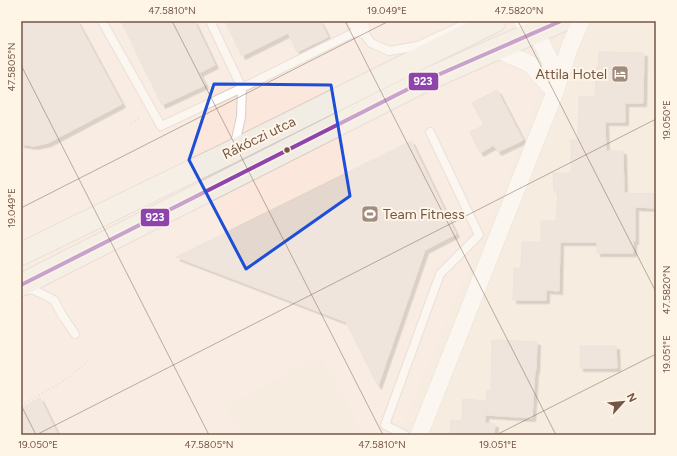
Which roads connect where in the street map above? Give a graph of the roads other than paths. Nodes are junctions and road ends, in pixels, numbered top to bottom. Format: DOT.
graph roads {
  1 [pos="102,21"];
  2 [pos="210,21"];
  3 [pos="474,21"];
  4 [pos="495,21"];
  5 [pos="561,21"];
  6 [pos="581,21"];
  7 [pos="358,25"];
  8 [pos="529,26"];
  9 [pos="496,49"];
  10 [pos="242,88"];
  11 [pos="555,92"];
  12 [pos="430,132"];
  13 [pos="233,151"];
  14 [pos="21,254"];
  15 [pos="21,285"];
  16 [pos="21,289"];
  17 [pos="75,334"];
  18 [pos="405,435"];
  19 [pos="419,435"];
  1 -- 10 [label="lane"];
  2 -- 10 [label="lane"];
  3 -- 7 [label="lane"];
  4 -- 13 [label="main road, Rákóczi utca"];
  5 -- 8 [label="main road, Rákóczi utca"];
  6 -- 11 [label="street"];
  7 -- 10 [label="lane"];
  8 -- 9 [label="main road, Rákóczi utca"];
  8 -- 11 [label="street"];
  9 -- 11 [label="street"];
  9 -- 15 [label="main road, Rákóczi utca"];
  10 -- 13 [label="lane"];
  11 -- 19 [label="street"];
  12 -- 18 [label="lane"];
  13 -- 14 [label="main road, Rákóczi utca"];
  16 -- 17 [label="lane"];
}
